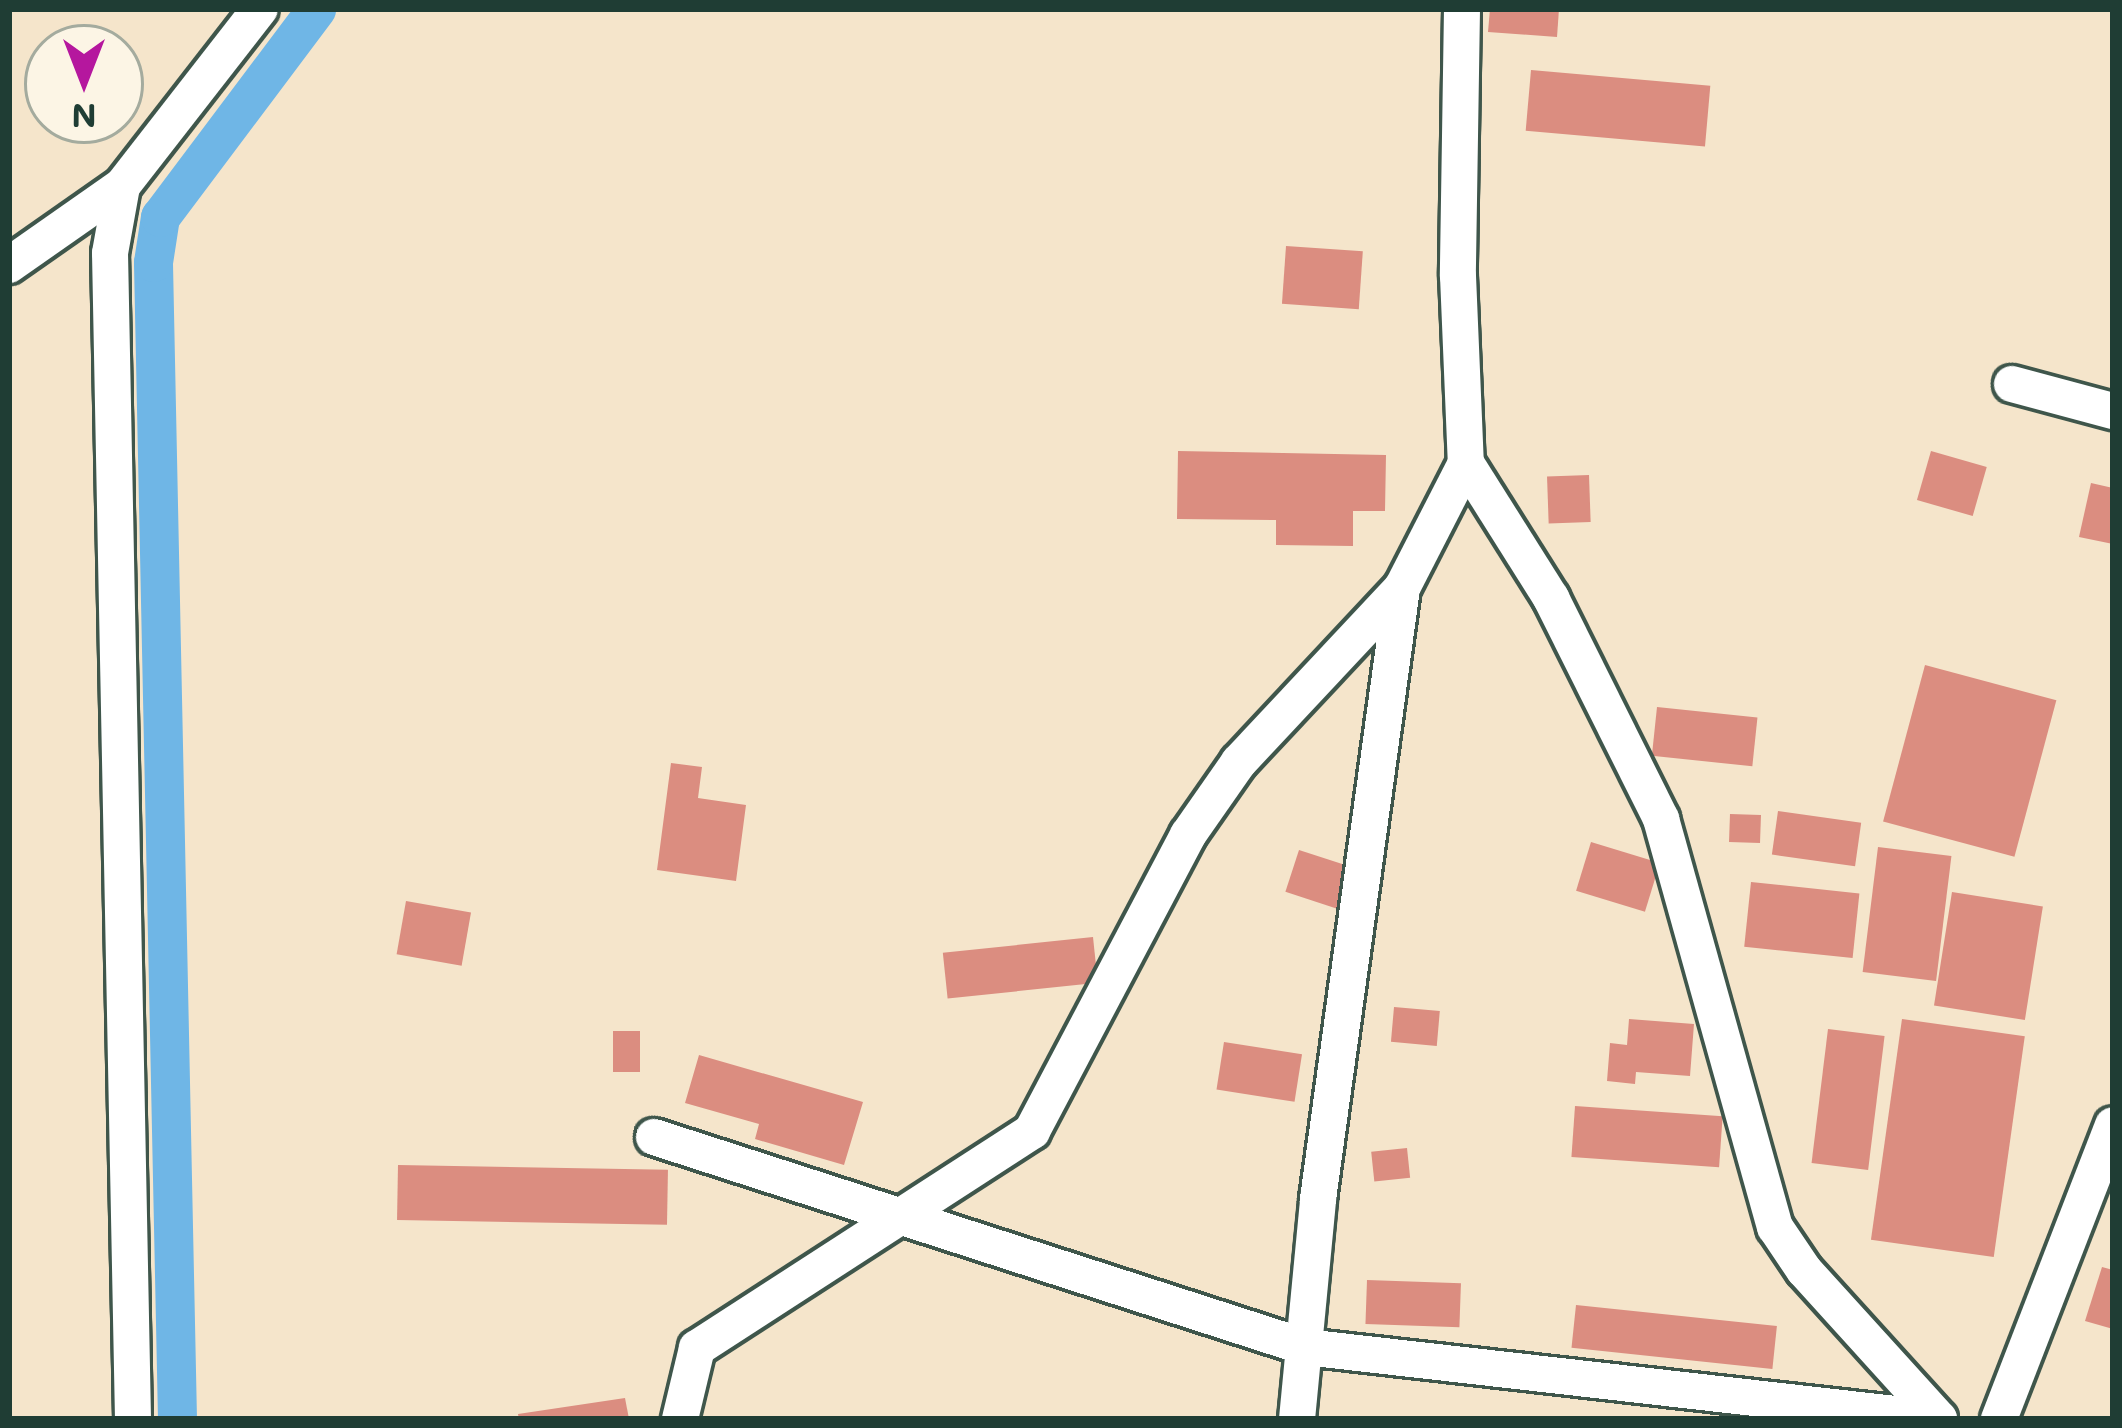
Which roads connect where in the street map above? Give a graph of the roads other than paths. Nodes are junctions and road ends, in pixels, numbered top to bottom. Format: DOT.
graph roads {
  1 [pos="260,9"];
  2 [pos="1462,9"];
  3 [pos="122,186"];
  4 [pos="9,265"];
  5 [pos="2012,384"];
  6 [pos="2113,411"];
  7 [pos="1466,463"];
  8 [pos="1402,588"];
  9 [pos="2113,1126"];
  10 [pos="654,1137"];
  11 [pos="898,1220"];
  12 [pos="1305,1347"];
  13 [pos="133,1419"];
  14 [pos="680,1419"];
  15 [pos="1297,1419"];
  16 [pos="1999,1419"];
  1 -- 3 [label="street"];
  2 -- 7 [label="street"];
  3 -- 4 [label="street"];
  3 -- 13 [label="street"];
  5 -- 6 [label="street"];
  7 -- 8 [label="street"];
  7 -- 12 [label="street"];
  8 -- 11 [label="street"];
  8 -- 12 [label="street"];
  9 -- 16 [label="street"];
  10 -- 11 [label="street"];
  11 -- 12 [label="street"];
  11 -- 14 [label="street"];
  12 -- 15 [label="street"];
}
